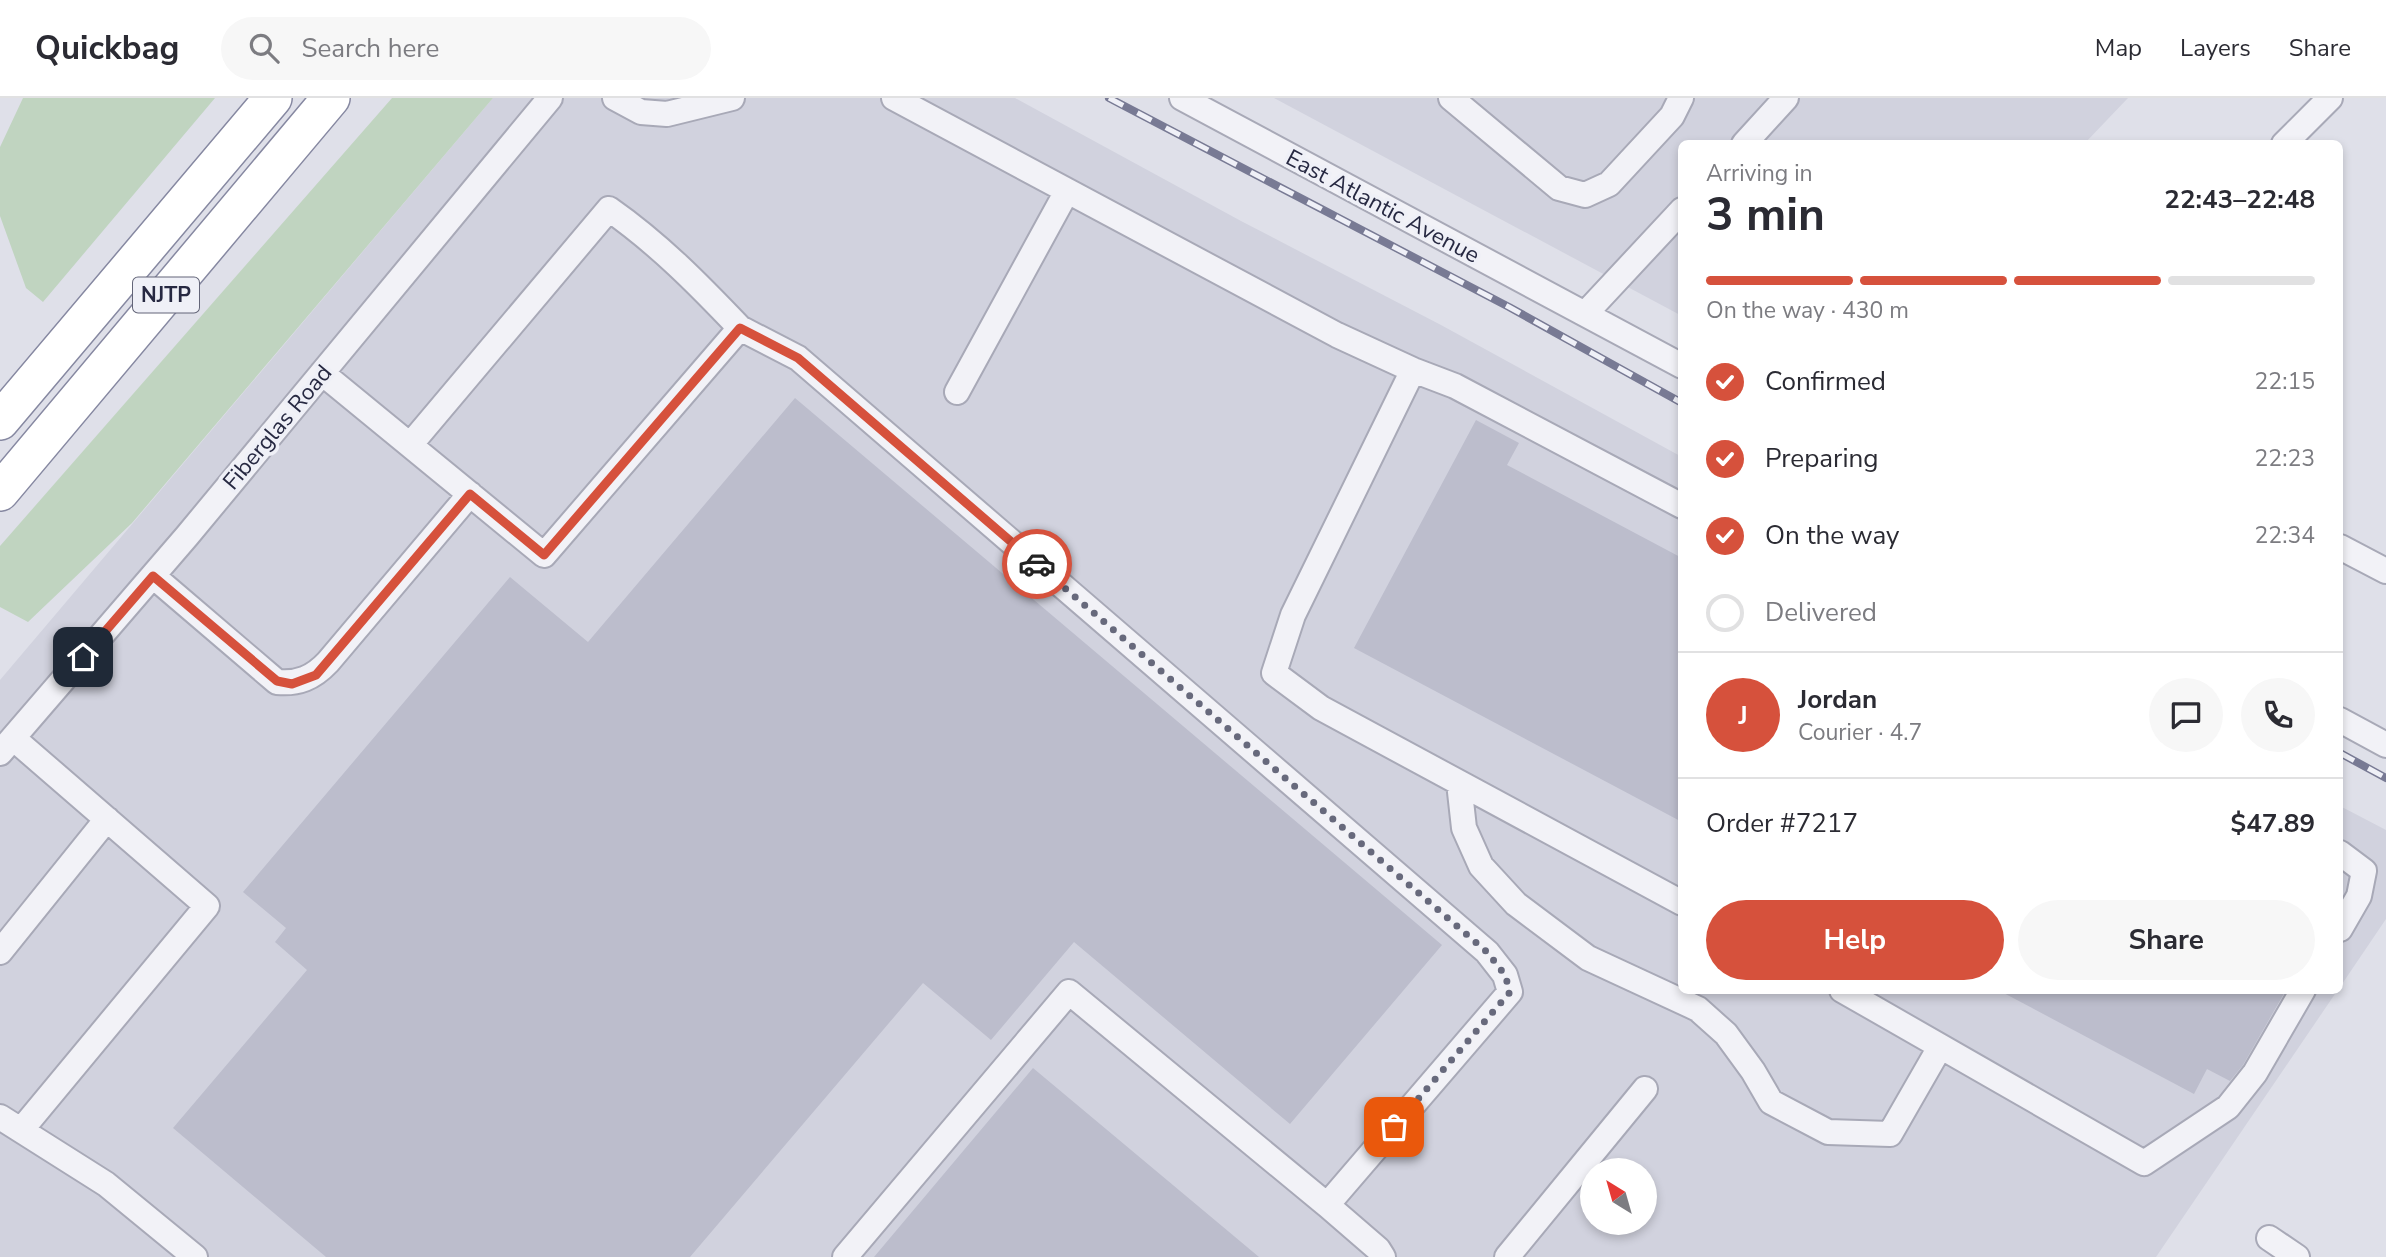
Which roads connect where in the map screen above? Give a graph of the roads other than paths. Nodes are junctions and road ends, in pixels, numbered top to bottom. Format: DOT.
graph roads {
  1 [pos="272,98"];
  2 [pos="331,98"];
  3 [pos="550,98"];
  4 [pos="615,98"];
  5 [pos="732,98"];
  6 [pos="894,98"];
  7 [pos="1182,98"];
  8 [pos="1451,98"];
  9 [pos="1681,98"];
  10 [pos="1786,98"];
  11 [pos="2330,98"];
  12 [pos="1748,140"];
  13 [pos="2288,140"];
  14 [pos="1067,191"];
  15 [pos="1678,214"];
  16 [pos="1585,314"];
  17 [pos="740,328"];
  18 [pos="1678,364"];
  19 [pos="1413,370"];
  20 [pos="322,373"];
  21 [pos="957,392"];
  22 [pos="0,421"];
  23 [pos="410,445"];
  24 [pos="0,492"];
  25 [pos="470,494"];
  26 [pos="1678,504"];
  27 [pos="2343,549"];
  28 [pos="2386,571"];
  29 [pos="153,576"];
  30 [pos="2343,722"];
  31 [pos="2386,745"];
  32 [pos="7,746"];
  33 [pos="1459,783"];
  34 [pos="107,819"];
  35 [pos="2343,855"];
  36 [pos="1678,901"];
  37 [pos="2343,924"];
  38 [pos="0,952"];
  39 [pos="1849,994"];
  40 [pos="2302,994"];
  41 [pos="1940,1046"];
  42 [pos="1645,1089"];
  43 [pos="0,1117"];
  44 [pos="22,1129"];
  45 [pos="1327,1205"];
  46 [pos="2269,1238"];
  47 [pos="195,1257"];
  48 [pos="845,1257"];
  49 [pos="1383,1257"];
  50 [pos="1507,1257"];
  51 [pos="2297,1257"];
  1 -- 22 [label="highway, NJTP"];
  2 -- 24 [label="highway, NJTP"];
  3 -- 20 [label="street, Fiberglas Road"];
  4 -- 5 [label="street"];
  6 -- 14 [label="street"];
  7 -- 16 [label="street, East Atlantic Avenue"];
  8 -- 9 [label="street"];
  10 -- 12 [label="street"];
  11 -- 13 [label="street"];
  14 -- 19 [label="street"];
  14 -- 21 [label="street"];
  15 -- 16 [label="street"];
  16 -- 18 [label="street, East Atlantic Avenue"];
  17 -- 23 [label="street"];
  17 -- 25 [label="street"];
  17 -- 45 [label="street"];
  19 -- 26 [label="street"];
  19 -- 33 [label="street"];
  20 -- 23 [label="street"];
  20 -- 29 [label="street, Fiberglas Road"];
  23 -- 25 [label="street"];
  25 -- 29 [label="street"];
  27 -- 28 [label="street"];
  29 -- 32 [label="street, Fiberglas Road"];
  30 -- 31 [label="street"];
  32 -- 34 [label="street"];
  33 -- 36 [label="street"];
  33 -- 41 [label="street"];
  34 -- 38 [label="street"];
  34 -- 44 [label="street"];
  35 -- 37 [label="street"];
  39 -- 41 [label="street"];
  40 -- 41 [label="street"];
  42 -- 50 [label="street"];
  43 -- 44 [label="street"];
  44 -- 47 [label="street"];
  45 -- 48 [label="street"];
  45 -- 49 [label="street"];
  46 -- 51 [label="street"];
}
